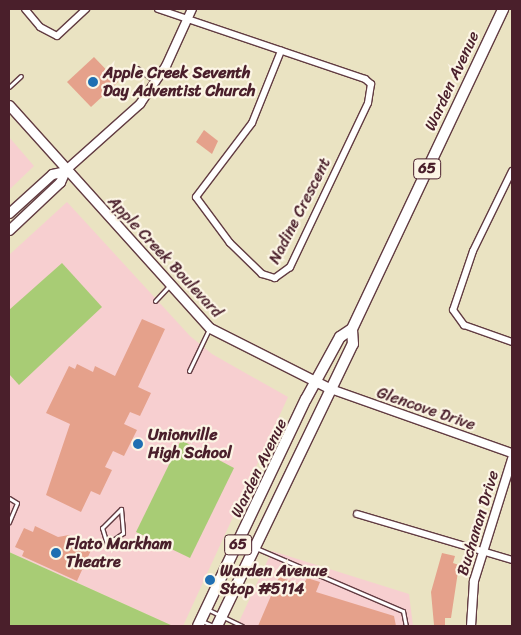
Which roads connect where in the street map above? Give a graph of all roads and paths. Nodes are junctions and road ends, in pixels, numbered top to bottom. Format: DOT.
graph roads {
  1 [pos="24,9"];
  2 [pos="86,9"];
  3 [pos="158,9"];
  4 [pos="192,9"];
  5 [pos="503,9"];
  6 [pos="188,20"];
  7 [pos="282,51"];
  8 [pos="137,68"];
  9 [pos="21,76"];
  10 [pos="156,82"];
  11 [pos="9,87"];
  12 [pos="9,105"];
  13 [pos="65,171"];
  14 [pos="512,171"];
  15 [pos="9,213"];
  16 [pos="9,230"];
  17 [pos="169,286"];
  18 [pos="155,301"];
  19 [pos="210,328"];
  20 [pos="352,329"];
  21 [pos="512,342"];
  22 [pos="189,371"];
  23 [pos="316,383"];
  24 [pos="331,389"];
  25 [pos="512,452"];
  26 [pos="512,458"];
  27 [pos="9,498"];
  28 [pos="121,509"];
  29 [pos="357,514"];
  30 [pos="9,522"];
  31 [pos="255,547"];
  32 [pos="483,550"];
  33 [pos="512,560"];
  34 [pos="207,609"];
  35 [pos="222,616"];
  36 [pos="200,624"];
  37 [pos="213,626"];
  38 [pos="218,626"];
  39 [pos="242,626"];
  40 [pos="406,626"];
  41 [pos="471,626"];
  1 -- 2 [label="street"];
  3 -- 6 [label="street, Nadine Crescent"];
  4 -- 6 [label="street"];
  5 -- 20 [label="main road, Warden Avenue / 65"];
  6 -- 7 [label="street, Nadine Crescent"];
  6 -- 10 [label="street"];
  7 -- 7 [label="street, Nadine Crescent"];
  8 -- 10 [label="lane"];
  9 -- 11 [label="lane"];
  10 -- 13 [label="street"];
  12 -- 13 [label="main road, Apple Creek Boulevard"];
  13 -- 15 [label="main road"];
  13 -- 16 [label="main road"];
  13 -- 17 [label="main road, Apple Creek Boulevard"];
  14 -- 21 [label="street"];
  17 -- 18 [label="lane"];
  17 -- 19 [label="main road, Apple Creek Boulevard"];
  19 -- 22 [label="lane"];
  19 -- 23 [label="main road, Apple Creek Boulevard"];
  20 -- 23 [label="main road, Warden Avenue / 65"];
  20 -- 24 [label="main road, Warden Avenue / 65"];
  23 -- 24 [label="main road, Apple Creek Boulevard"];
  23 -- 34 [label="main road, Warden Avenue / 65"];
  24 -- 25 [label="street, Glencove Drive"];
  24 -- 31 [label="main road, Warden Avenue / 65"];
  26 -- 32 [label="street, Buchanan Drive"];
  27 -- 30 [label="lane"];
  28 -- 28 [label="lane"];
  29 -- 32 [label="street"];
  31 -- 35 [label="main road, Warden Avenue / 65"];
  31 -- 40 [label="lane"];
  32 -- 33 [label="street"];
  32 -- 41 [label="street, Buchanan Drive"];
  34 -- 35 [label="lane"];
  34 -- 36 [label="main road, Warden Avenue / 65"];
  35 -- 38 [label="main road, Warden Avenue / 65"];
  35 -- 39 [label="lane"];
  36 -- 37 [label="lane"];
}
